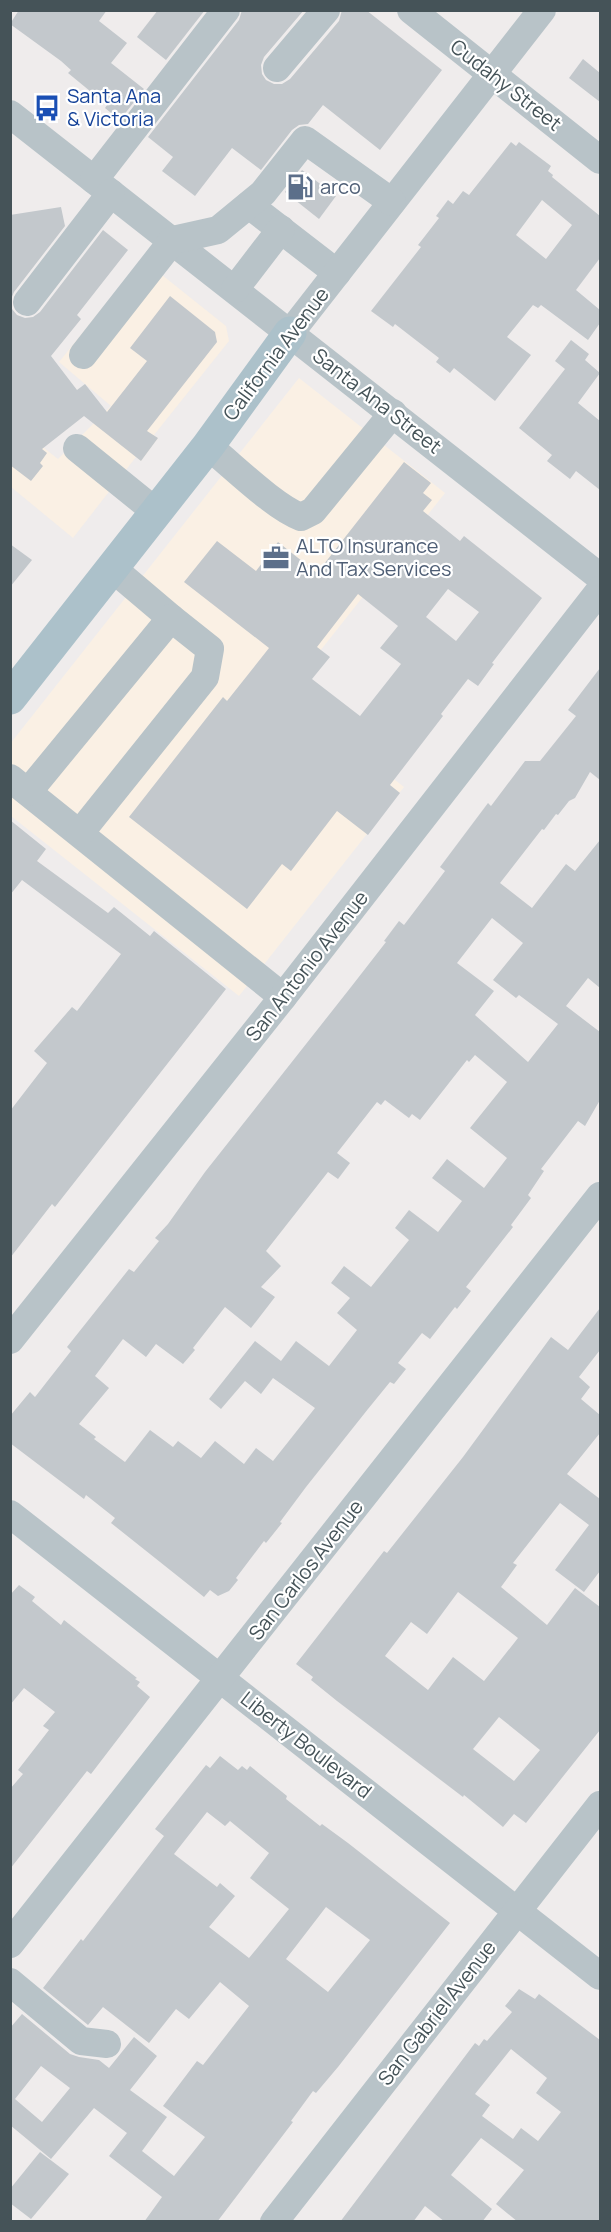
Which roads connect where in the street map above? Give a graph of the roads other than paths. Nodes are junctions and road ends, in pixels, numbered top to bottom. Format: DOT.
graph roads {
  1 [pos="226,10"];
  2 [pos="326,10"];
  3 [pos="411,10"];
  4 [pos="542,10"];
  5 [pos="277,68"];
  6 [pos="492,74"];
  7 [pos="10,114"];
  8 [pos="600,160"];
  9 [pos="102,187"];
  10 [pos="392,202"];
  11 [pos="249,205"];
  12 [pos="281,229"];
  13 [pos="173,240"];
  14 [pos="337,273"];
  15 [pos="235,289"];
  16 [pos="27,302"];
  17 [pos="290,333"];
  18 [pos="83,355"];
  19 [pos="393,413"];
  20 [pos="208,446"];
  21 [pos="77,448"];
  22 [pos="156,512"];
  23 [pos="112,568"];
  24 [pos="600,578"];
  25 [pos="600,590"];
  26 [pos="171,618"];
  27 [pos="10,698"];
  28 [pos="19,785"];
  29 [pos="80,833"];
  30 [pos="283,997"];
  31 [pos="600,1196"];
  32 [pos="10,1340"];
  33 [pos="10,1514"];
  34 [pos="221,1678"];
  35 [pos="600,1805"];
  36 [pos="518,1911"];
  37 [pos="10,1944"];
  38 [pos="600,1976"];
  39 [pos="10,1982"];
  40 [pos="107,2044"];
  41 [pos="274,2222"];
  1 -- 9 [label="street"];
  2 -- 5 [label="street"];
  3 -- 6 [label="street, Cudahy Street"];
  4 -- 6 [label="street, California Avenue"];
  6 -- 8 [label="street, Cudahy Street"];
  6 -- 10 [label="street, California Avenue"];
  7 -- 9 [label="street, Santa Ana Street"];
  9 -- 13 [label="street, Santa Ana Street"];
  9 -- 16 [label="street"];
  10 -- 11 [label="street"];
  10 -- 14 [label="street, California Avenue"];
  11 -- 12 [label="street"];
  11 -- 13 [label="street"];
  12 -- 14 [label="street"];
  12 -- 15 [label="street"];
  13 -- 15 [label="street, Santa Ana Street"];
  13 -- 18 [label="street"];
  14 -- 17 [label="street, California Avenue"];
  15 -- 17 [label="street, Santa Ana Street"];
  17 -- 19 [label="street, Santa Ana Street"];
  17 -- 20 [label="main road, California Avenue"];
  19 -- 20 [label="street"];
  19 -- 24 [label="street, Santa Ana Street"];
  20 -- 22 [label="main road, California Avenue"];
  21 -- 22 [label="street"];
  22 -- 23 [label="main road, California Avenue"];
  23 -- 26 [label="street"];
  23 -- 27 [label="main road, California Avenue"];
  25 -- 30 [label="street, San Antonio Avenue"];
  26 -- 28 [label="street"];
  26 -- 29 [label="street"];
  28 -- 29 [label="street"];
  29 -- 30 [label="street"];
  30 -- 32 [label="street, San Antonio Avenue"];
  31 -- 34 [label="street, San Carlos Avenue"];
  33 -- 34 [label="street, Liberty Boulevard"];
  34 -- 36 [label="street, Liberty Boulevard"];
  34 -- 37 [label="street, San Carlos Avenue"];
  35 -- 36 [label="street, San Gabriel Avenue"];
  36 -- 38 [label="street, Liberty Boulevard"];
  36 -- 41 [label="street, San Gabriel Avenue"];
  39 -- 40 [label="street"];
}
